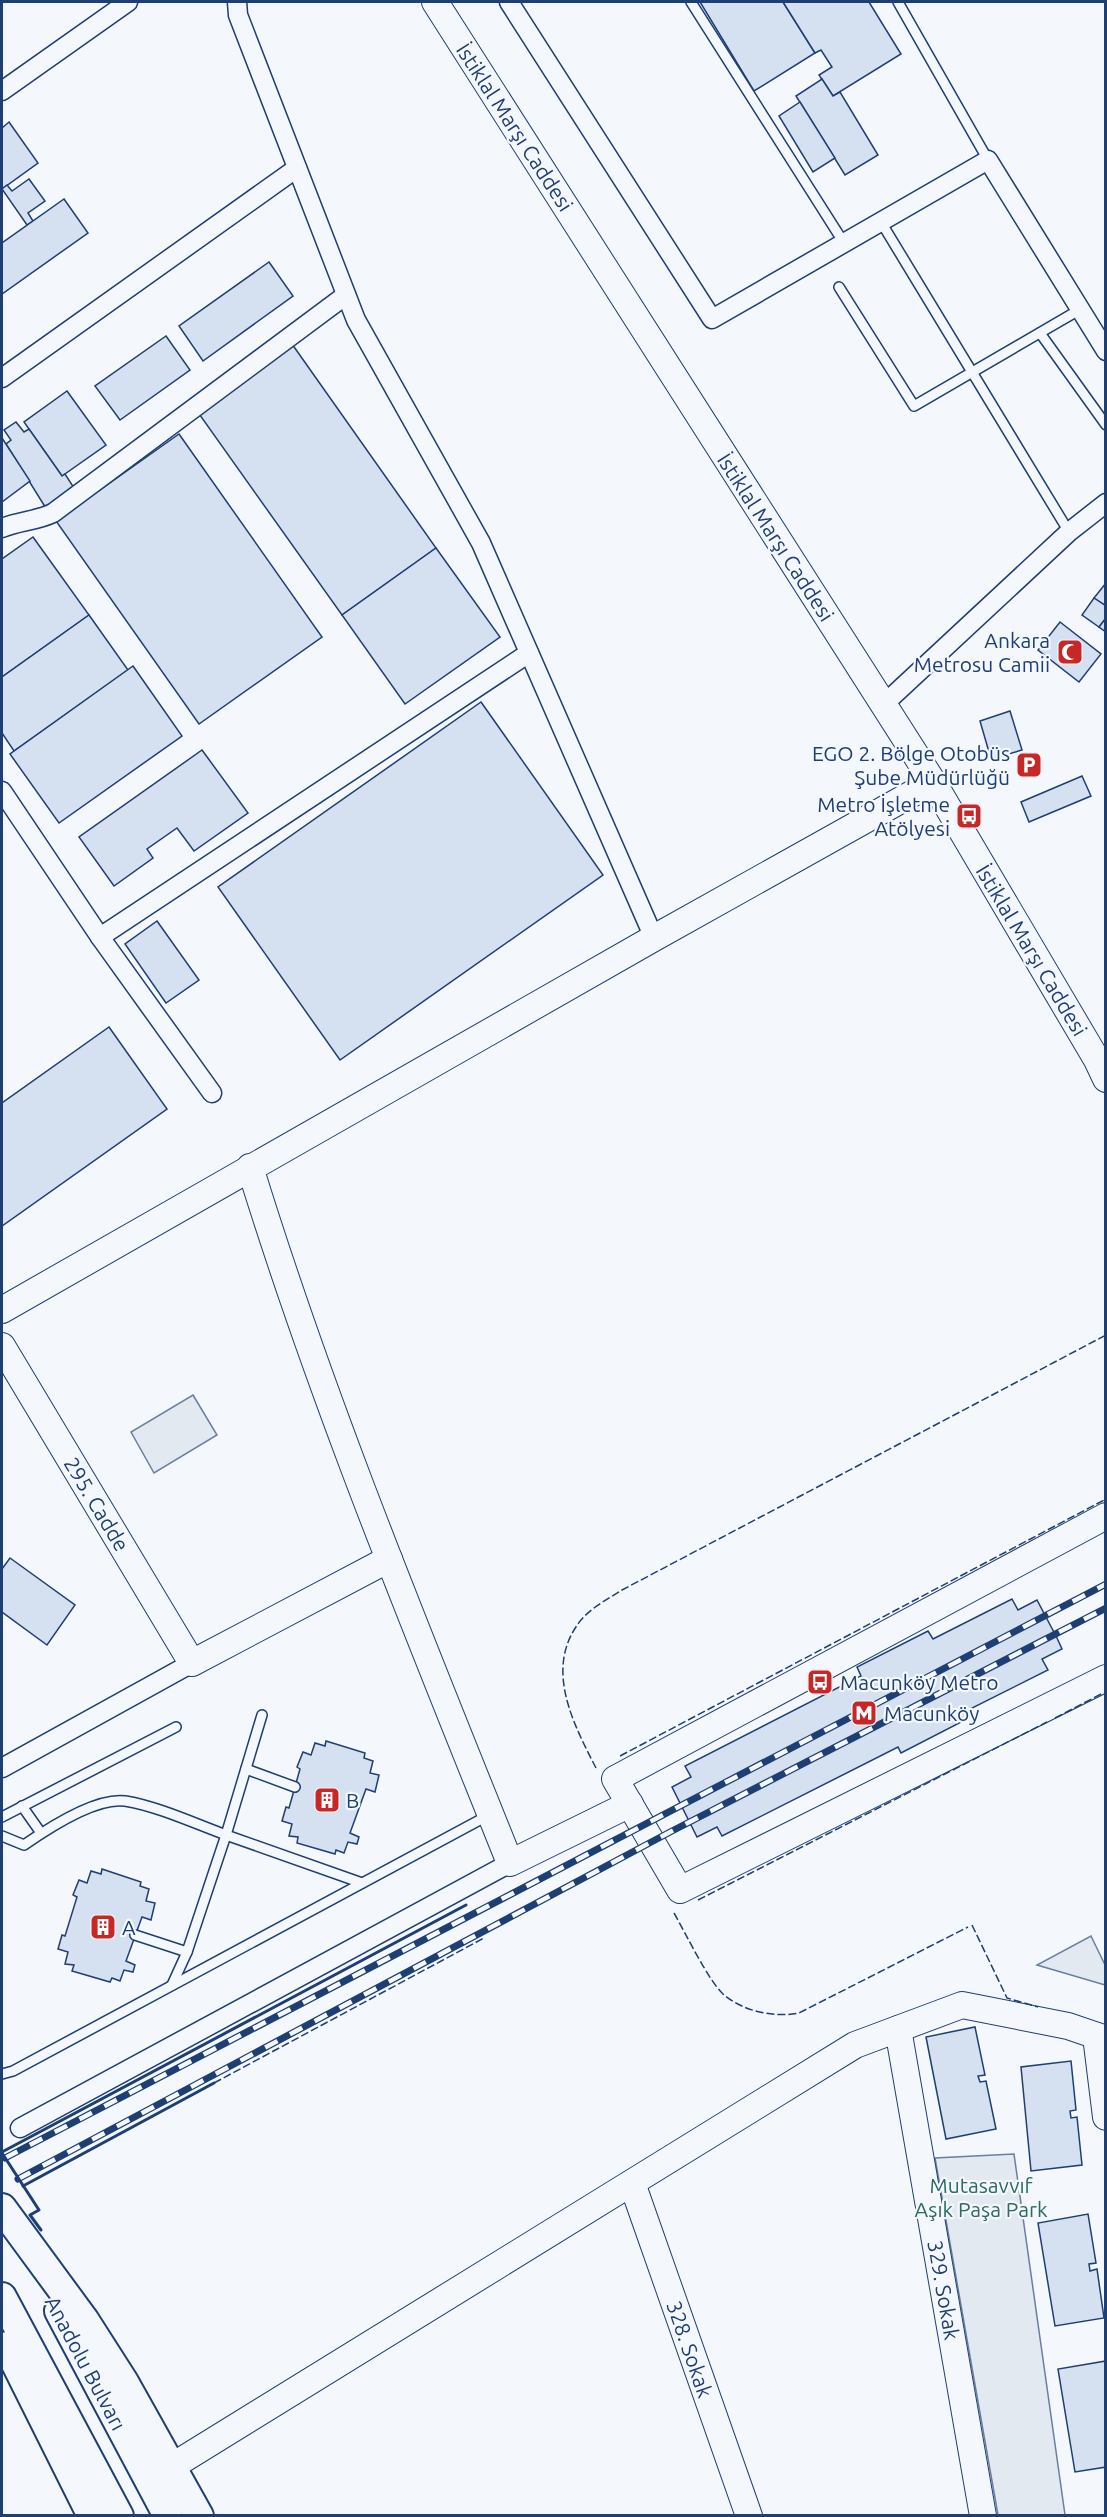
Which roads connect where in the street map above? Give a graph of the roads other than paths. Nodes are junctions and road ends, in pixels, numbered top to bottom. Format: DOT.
graph roads {
  1 [pos="237,2"];
  2 [pos="435,2"];
  3 [pos="509,2"];
  4 [pos="691,2"];
  5 [pos="898,2"];
  6 [pos="117,5"];
  7 [pos="2,91"];
  8 [pos="988,160"];
  9 [pos="297,168"];
  10 [pos="881,222"];
  11 [pos="844,243"];
  12 [pos="839,287"];
  13 [pos="346,295"];
  14 [pos="1080,310"];
  15 [pos="1040,333"];
  16 [pos="1106,351"];
  17 [pos="972,372"];
  18 [pos="2,378"];
  19 [pos="1106,425"];
  20 [pos="1106,503"];
  21 [pos="2,528"];
  22 [pos="1069,532"];
  23 [pos="529,653"];
  24 [pos="883,705"];
  25 [pos="933,782"];
  26 [pos="2,791"];
  27 [pos="100,937"];
  28 [pos="654,938"];
  29 [pos="1106,1079"];
  30 [pos="212,1093"];
  31 [pos="250,1167"];
  32 [pos="2,1310"];
  33 [pos="2,1346"];
  34 [pos="1106,1516"];
  35 [pos="389,1559"];
  36 [pos="192,1663"];
  37 [pos="1106,1678"];
  38 [pos="262,1714"];
  39 [pos="176,1726"];
  40 [pos="2,1768"];
  41 [pos="246,1769"];
  42 [pos="295,1787"];
  43 [pos="630,1804"];
  44 [pos="22,1806"];
  45 [pos="490,1815"];
  46 [pos="2,1817"];
  47 [pos="41,1833"];
  48 [pos="226,1835"];
  49 [pos="2,1836"];
  50 [pos="510,1863"];
  51 [pos="363,1883"];
  52 [pos="135,1935"];
  53 [pos="187,1952"];
  54 [pos="172,1985"];
  55 [pos="898,2029"];
  56 [pos="1101,2038"];
  57 [pos="2,2074"];
  58 [pos="1106,2118"];
  59 [pos="20,2128"];
  60 [pos="632,2183"];
  61 [pos="2,2210"];
  62 [pos="2,2298"];
  63 [pos="2,2336"];
  64 [pos="171,2467"];
  65 [pos="84,2512"];
  66 [pos="119,2516"];
  67 [pos="168,2516"];
  68 [pos="200,2516"];
  69 [pos="749,2516"];
  70 [pos="983,2516"];
  1 -- 9 [label="street"];
  2 -- 24 [label="street, İstiklal Marşı Caddesi"];
  3 -- 11 [label="street"];
  4 -- 11 [label="lane"];
  5 -- 8 [label="lane"];
  6 -- 7 [label="street"];
  8 -- 10 [label="street"];
  8 -- 14 [label="street"];
  9 -- 13 [label="street"];
  9 -- 18 [label="street"];
  10 -- 11 [label="street"];
  10 -- 17 [label="lane"];
  12 -- 17 [label="lane"];
  13 -- 21 [label="street"];
  13 -- 23 [label="street"];
  14 -- 15 [label="lane"];
  14 -- 16 [label="street"];
  15 -- 17 [label="lane"];
  15 -- 19 [label="lane"];
  17 -- 22 [label="lane"];
  20 -- 22 [label="street"];
  22 -- 24 [label="street"];
  23 -- 27 [label="street"];
  23 -- 28 [label="street"];
  24 -- 25 [label="street, İstiklal Marşı Caddesi"];
  25 -- 28 [label="street"];
  25 -- 29 [label="street, İstiklal Marşı Caddesi"];
  26 -- 27 [label="street"];
  27 -- 30 [label="street"];
  28 -- 31 [label="street"];
  31 -- 32 [label="street"];
  31 -- 35 [label="street"];
  33 -- 36 [label="street, 295. Cadde"];
  34 -- 43 [label="street"];
  35 -- 36 [label="street"];
  35 -- 45 [label="street"];
  36 -- 40 [label="street"];
  37 -- 43 [label="street"];
  38 -- 41 [label="lane"];
  39 -- 44 [label="lane"];
  41 -- 42 [label="lane"];
  41 -- 48 [label="lane"];
  43 -- 50 [label="street"];
  44 -- 46 [label="lane"];
  44 -- 47 [label="lane"];
  45 -- 50 [label="street"];
  45 -- 51 [label="lane"];
  47 -- 48 [label="lane"];
  47 -- 49 [label="lane"];
  48 -- 51 [label="lane"];
  48 -- 53 [label="lane"];
  50 -- 59 [label="street"];
  51 -- 54 [label="lane"];
  52 -- 53 [label="lane"];
  53 -- 54 [label="lane"];
  54 -- 57 [label="lane"];
  55 -- 56 [label="street"];
  55 -- 60 [label="street"];
  55 -- 70 [label="street, 329. Sokak"];
  56 -- 58 [label="street"];
  60 -- 64 [label="street"];
  60 -- 69 [label="street, 328. Sokak"];
  61 -- 64 [label="main road"];
  61 -- 67 [label="main road, Anadolu Bulvarı"];
  62 -- 66 [label="main road, Anadolu Bulvarı"];
  63 -- 65 [label="main road"];
  64 -- 68 [label="main road"];
}
